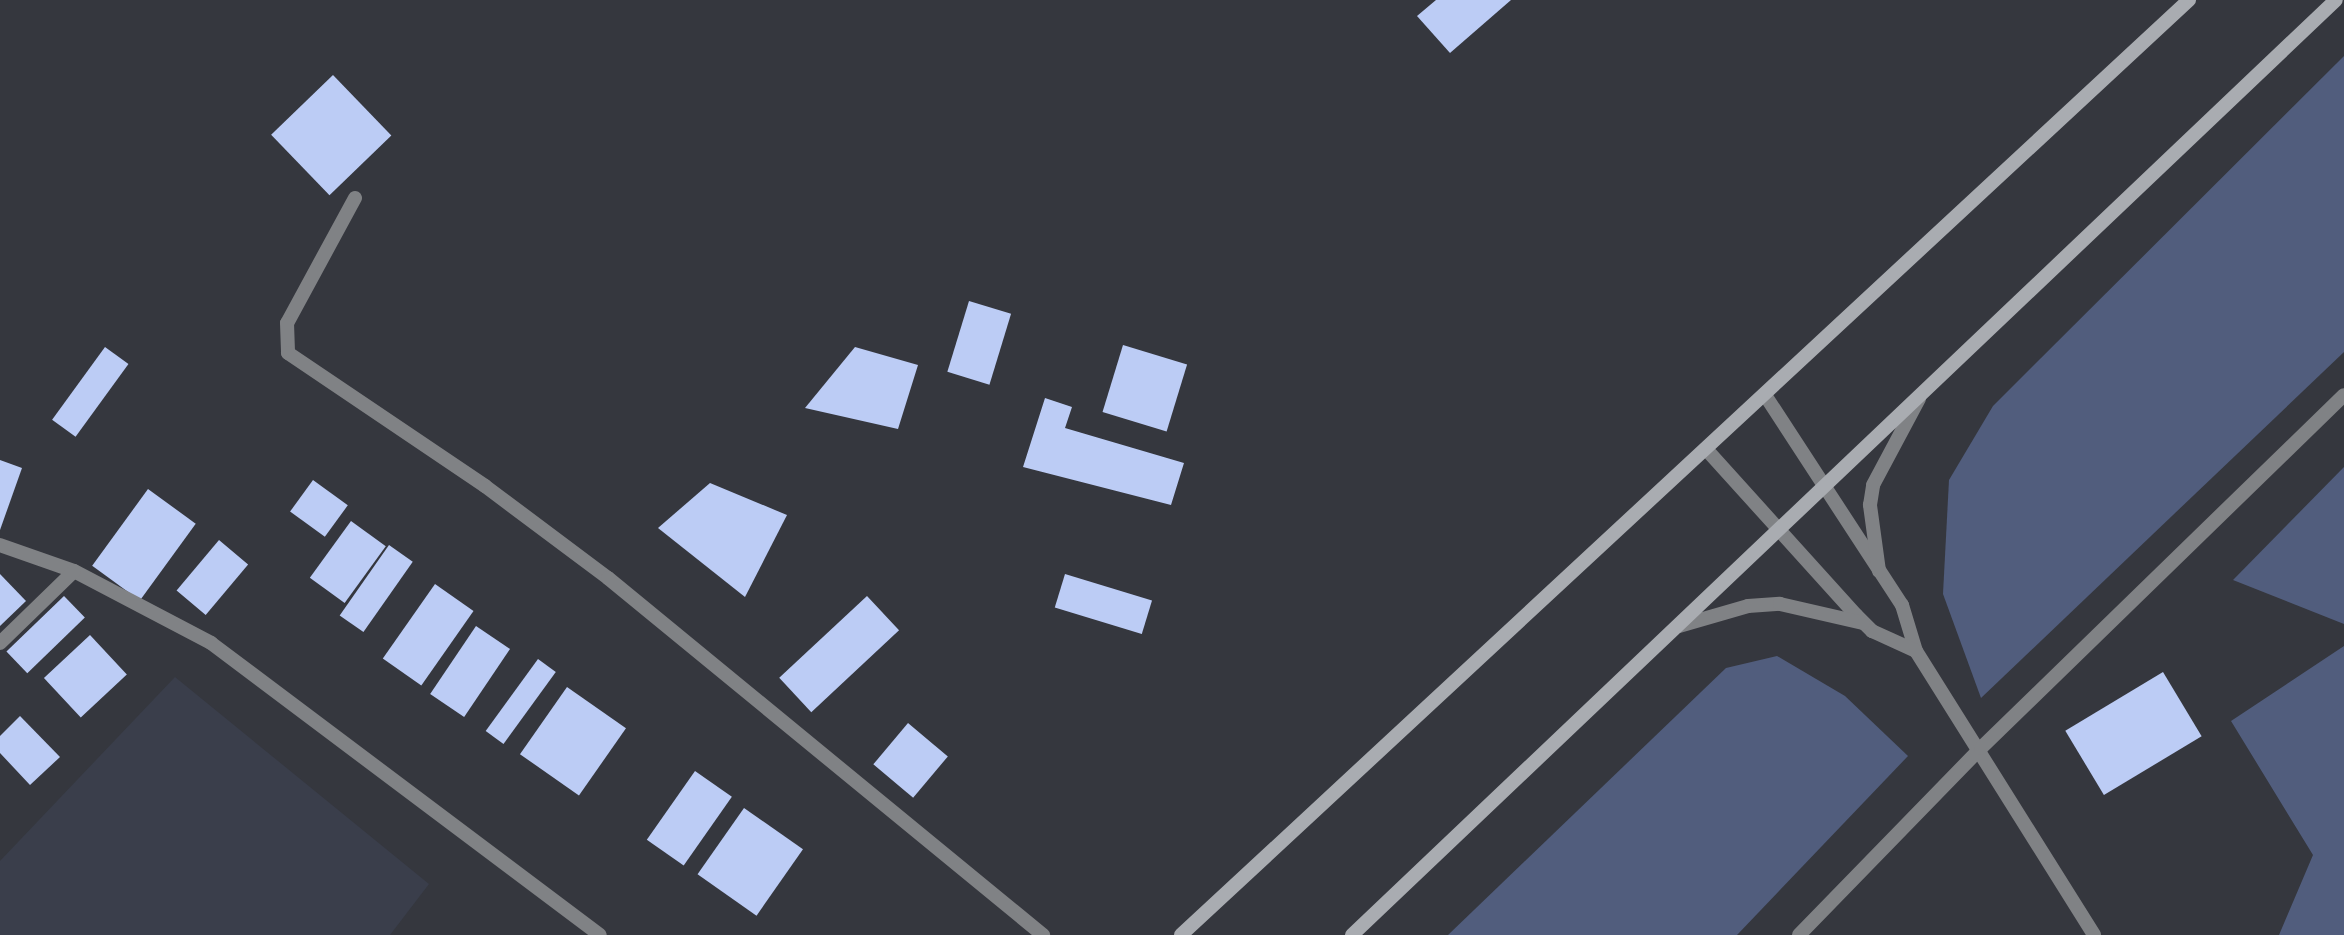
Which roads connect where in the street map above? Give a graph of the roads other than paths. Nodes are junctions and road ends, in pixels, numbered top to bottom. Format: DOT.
graph roads {
  1 [pos="2189,0"];
  2 [pos="2336,0"];
  3 [pos="355,198"];
  4 [pos="1765,395"];
  5 [pos="2344,396"];
  6 [pos="1919,399"];
  7 [pos="1706,449"];
  8 [pos="1823,486"];
  9 [pos="1780,531"];
  10 [pos="0,545"];
  11 [pos="74,571"];
  12 [pos="1880,576"];
  13 [pos="1864,623"];
  14 [pos="1679,626"];
  15 [pos="0,643"];
  16 [pos="1916,651"];
  17 [pos="1981,748"];
  18 [pos="600,935"];
  19 [pos="1043,935"];
  20 [pos="1181,935"];
  21 [pos="1352,935"];
  22 [pos="1799,935"];
  23 [pos="2094,935"];
  1 -- 4 [label="street"];
  2 -- 6 [label="street"];
  3 -- 19 [label="street"];
  4 -- 7 [label="street"];
  4 -- 8 [label="street"];
  5 -- 17 [label="street"];
  6 -- 8 [label="street"];
  6 -- 12 [label="street"];
  7 -- 9 [label="street"];
  7 -- 20 [label="street"];
  8 -- 9 [label="street"];
  8 -- 12 [label="street"];
  9 -- 13 [label="street"];
  9 -- 14 [label="street"];
  10 -- 11 [label="street"];
  11 -- 15 [label="street"];
  11 -- 18 [label="street"];
  12 -- 16 [label="street"];
  13 -- 14 [label="street"];
  13 -- 16 [label="street"];
  14 -- 21 [label="street"];
  16 -- 17 [label="street"];
  17 -- 22 [label="street"];
  17 -- 23 [label="street"];
}
